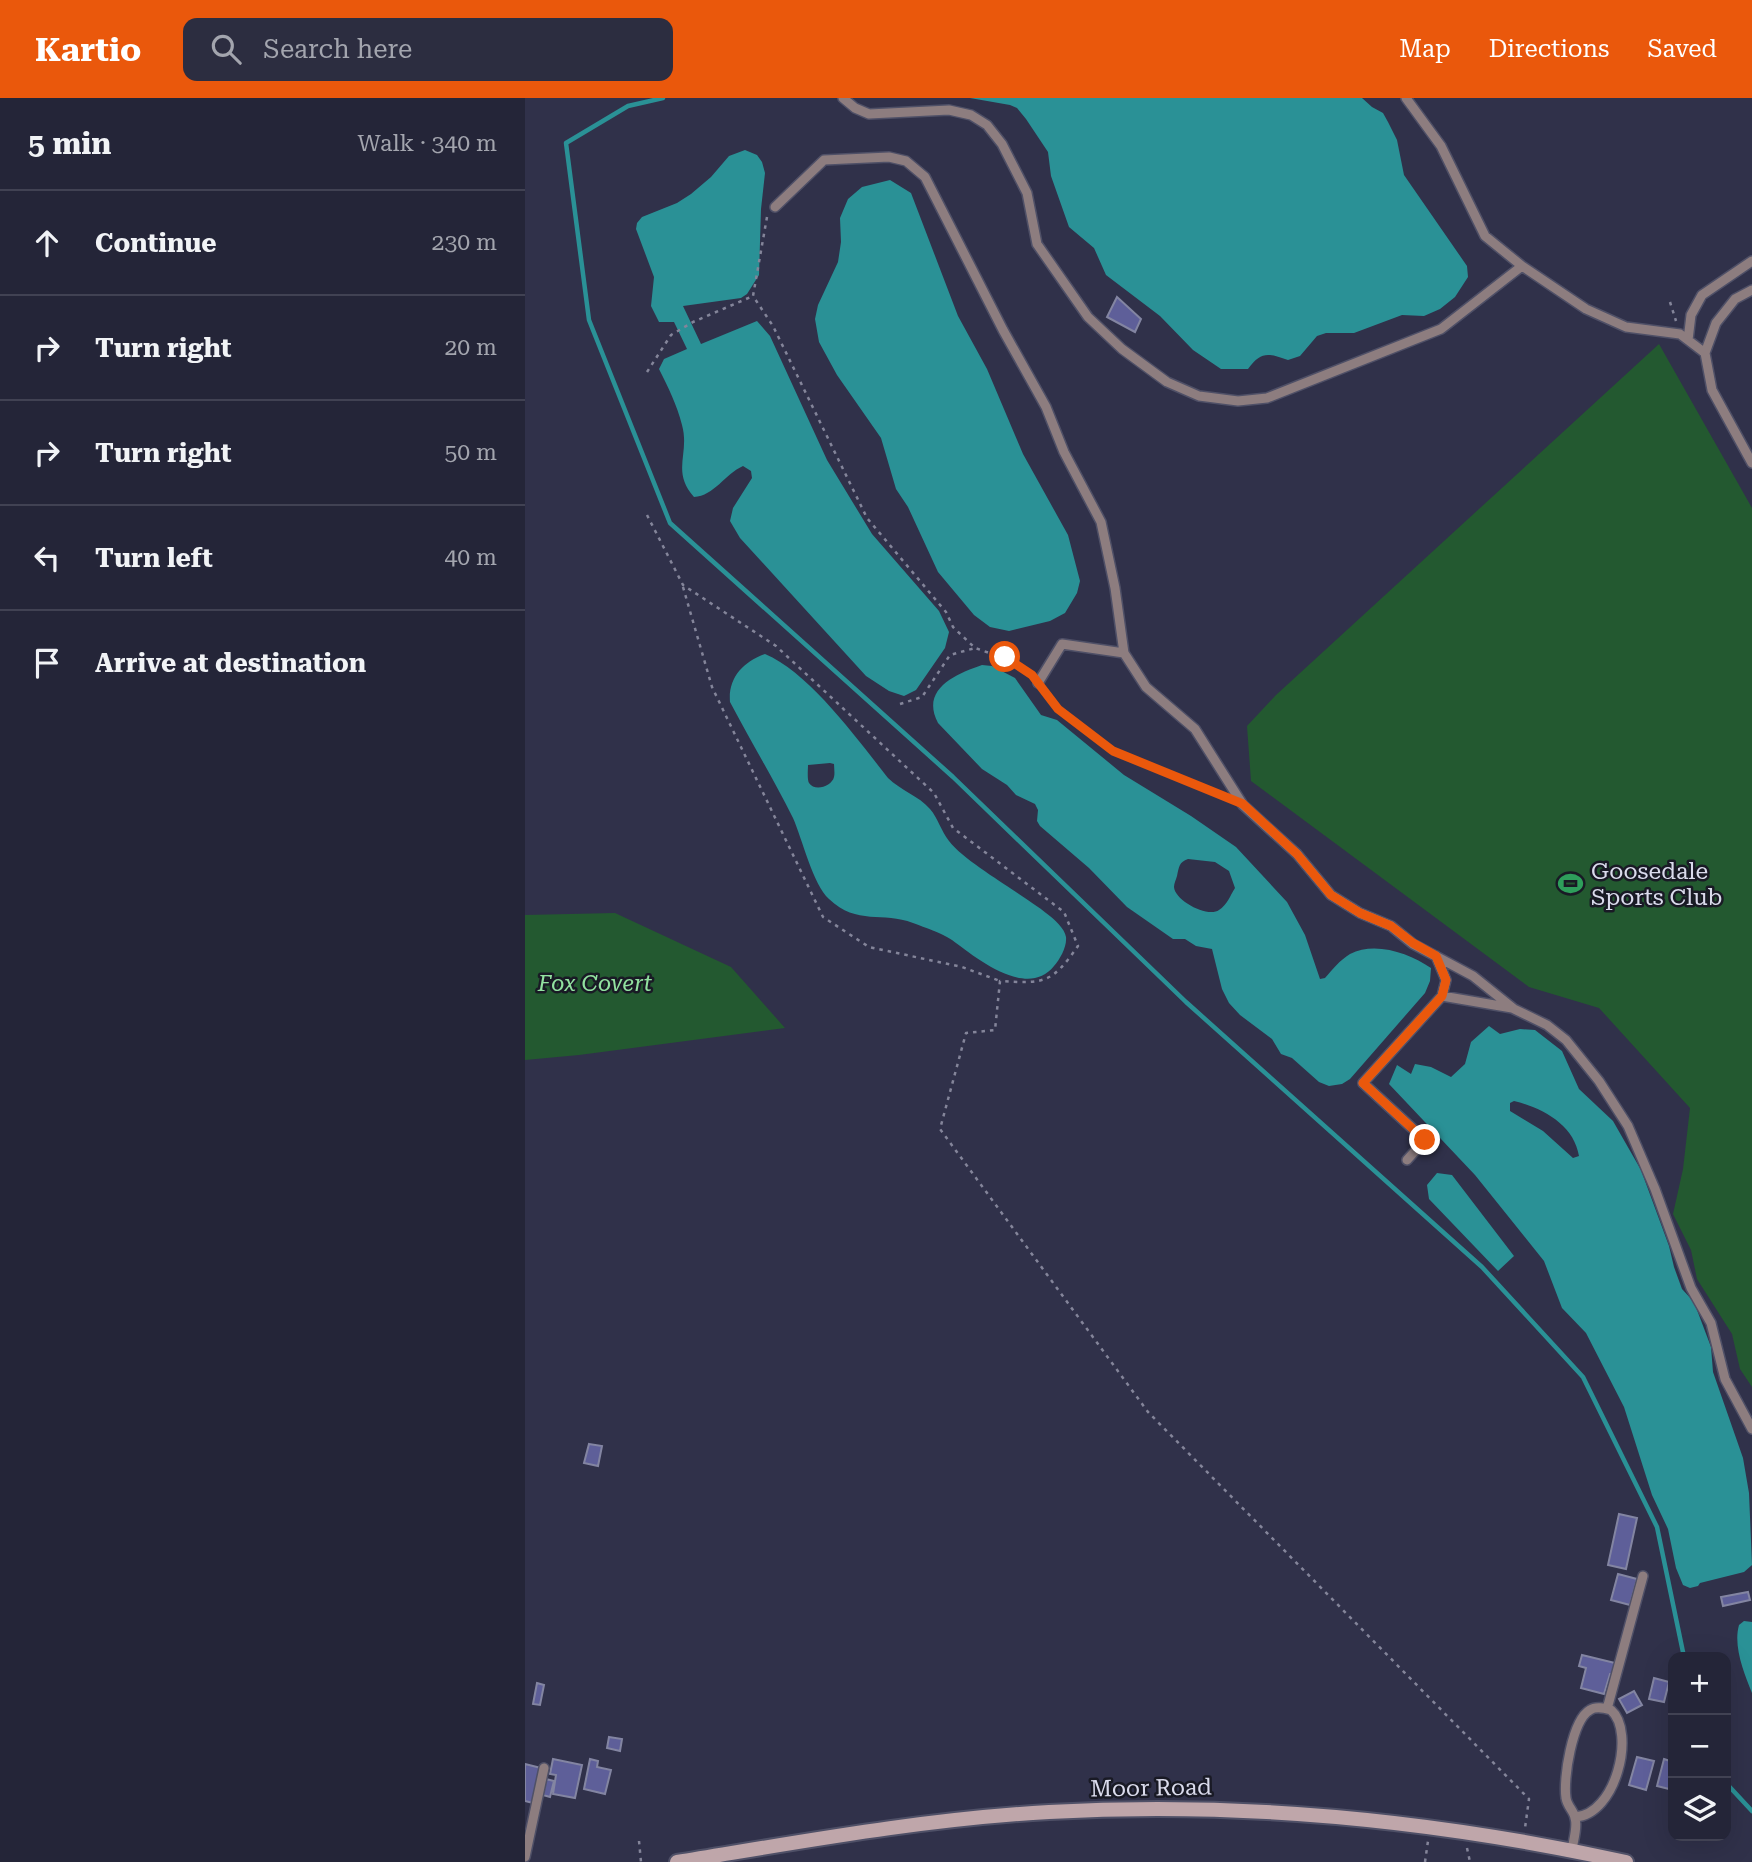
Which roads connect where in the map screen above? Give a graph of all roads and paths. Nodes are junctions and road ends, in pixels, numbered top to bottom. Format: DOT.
graph roads {
  1 [pos="843,98"];
  2 [pos="1406,98"];
  3 [pos="775,206"];
  4 [pos="1752,261"];
  5 [pos="1522,266"];
  6 [pos="1752,290"];
  7 [pos="753,296"];
  8 [pos="1670,302"];
  9 [pos="1684,337"];
  10 [pos="1705,353"];
  11 [pos="647,372"];
  12 [pos="1752,463"];
  13 [pos="647,515"];
  14 [pos="683,585"];
  15 [pos="975,648"];
  16 [pos="1124,653"];
  17 [pos="1038,683"];
  18 [pos="900,704"];
  19 [pos="1243,804"];
  20 [pos="1436,956"];
  21 [pos="1000,981"];
  22 [pos="1442,996"];
  23 [pos="1514,1009"];
  24 [pos="1407,1160"];
  25 [pos="1752,1429"];
  26 [pos="1643,1576"];
  27 [pos="1607,1709"];
  28 [pos="544,1768"];
  29 [pos="1575,1817"];
  30 [pos="1430,1827"];
  31 [pos="639,1842"];
  32 [pos="1523,1842"];
  33 [pos="1572,1850"];
  34 [pos="525,1857"];
  35 [pos="641,1862"];
  36 [pos="677,1862"];
  37 [pos="1425,1862"];
  38 [pos="1626,1862"];
  1 -- 5 [label="lane"];
  2 -- 5 [label="lane"];
  3 -- 7 [label="path"];
  3 -- 16 [label="lane"];
  4 -- 9 [label="lane"];
  5 -- 9 [label="lane"];
  6 -- 10 [label="lane"];
  7 -- 11 [label="path"];
  7 -- 15 [label="path"];
  8 -- 9 [label="path"];
  9 -- 10 [label="lane"];
  10 -- 12 [label="lane"];
  13 -- 14 [label="path"];
  14 -- 21 [label="path"];
  14 -- 21 [label="path"];
  15 -- 17 [label="path"];
  15 -- 18 [label="path"];
  16 -- 17 [label="lane"];
  16 -- 19 [label="lane"];
  17 -- 19 [label="path"];
  19 -- 20 [label="lane"];
  20 -- 22 [label="lane"];
  20 -- 23 [label="lane"];
  21 -- 32 [label="path"];
  22 -- 23 [label="lane"];
  22 -- 24 [label="lane"];
  23 -- 25 [label="lane"];
  26 -- 27 [label="lane"];
  27 -- 29 [label="lane"];
  27 -- 29 [label="lane"];
  28 -- 34 [label="lane"];
  29 -- 33 [label="lane"];
  30 -- 32 [label="main road, Moor Road"];
  30 -- 36 [label="main road, Moor Road"];
  30 -- 37 [label="path"];
  31 -- 35 [label="path"];
  32 -- 33 [label="main road, Moor Road"];
  33 -- 38 [label="main road, Moor Road"];
}
